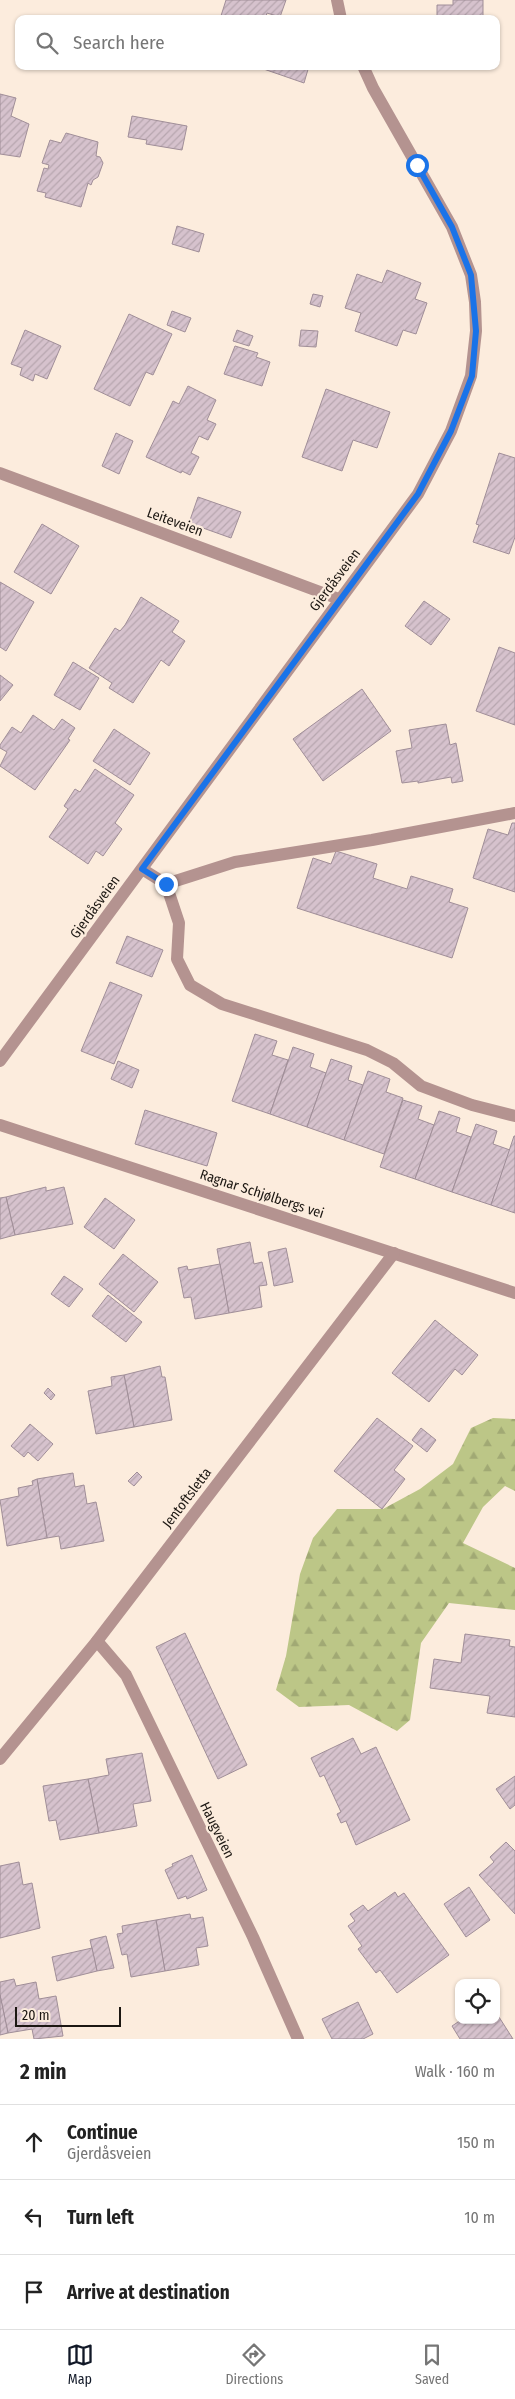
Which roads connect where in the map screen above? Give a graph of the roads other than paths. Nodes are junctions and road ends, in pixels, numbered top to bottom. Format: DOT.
graph roads {
  1 [pos="337,0"];
  2 [pos="340,15"];
  3 [pos="365,70"];
  4 [pos="0,473"];
  5 [pos="340,599"];
  6 [pos="515,813"];
  7 [pos="142,869"];
  8 [pos="166,884"];
  9 [pos="0,1061"];
  10 [pos="515,1116"];
  11 [pos="0,1125"];
  12 [pos="394,1252"];
  13 [pos="515,1293"];
  14 [pos="97,1641"];
  15 [pos="0,1759"];
  16 [pos="298,2039"];
  1 -- 2 [label="street"];
  3 -- 5 [label="street, Gjerdåsveien"];
  4 -- 5 [label="street, Leiteveien"];
  5 -- 7 [label="street, Gjerdåsveien"];
  6 -- 8 [label="street"];
  7 -- 8 [label="street"];
  7 -- 9 [label="street, Gjerdåsveien"];
  8 -- 10 [label="street"];
  11 -- 12 [label="street, Ragnar Schjølbergs vei"];
  12 -- 13 [label="street, Ragnar Schjølbergs vei"];
  12 -- 14 [label="street, Jentoftsletta"];
  14 -- 15 [label="street, Jentoftsletta"];
  14 -- 16 [label="street, Haugveien"];
}
